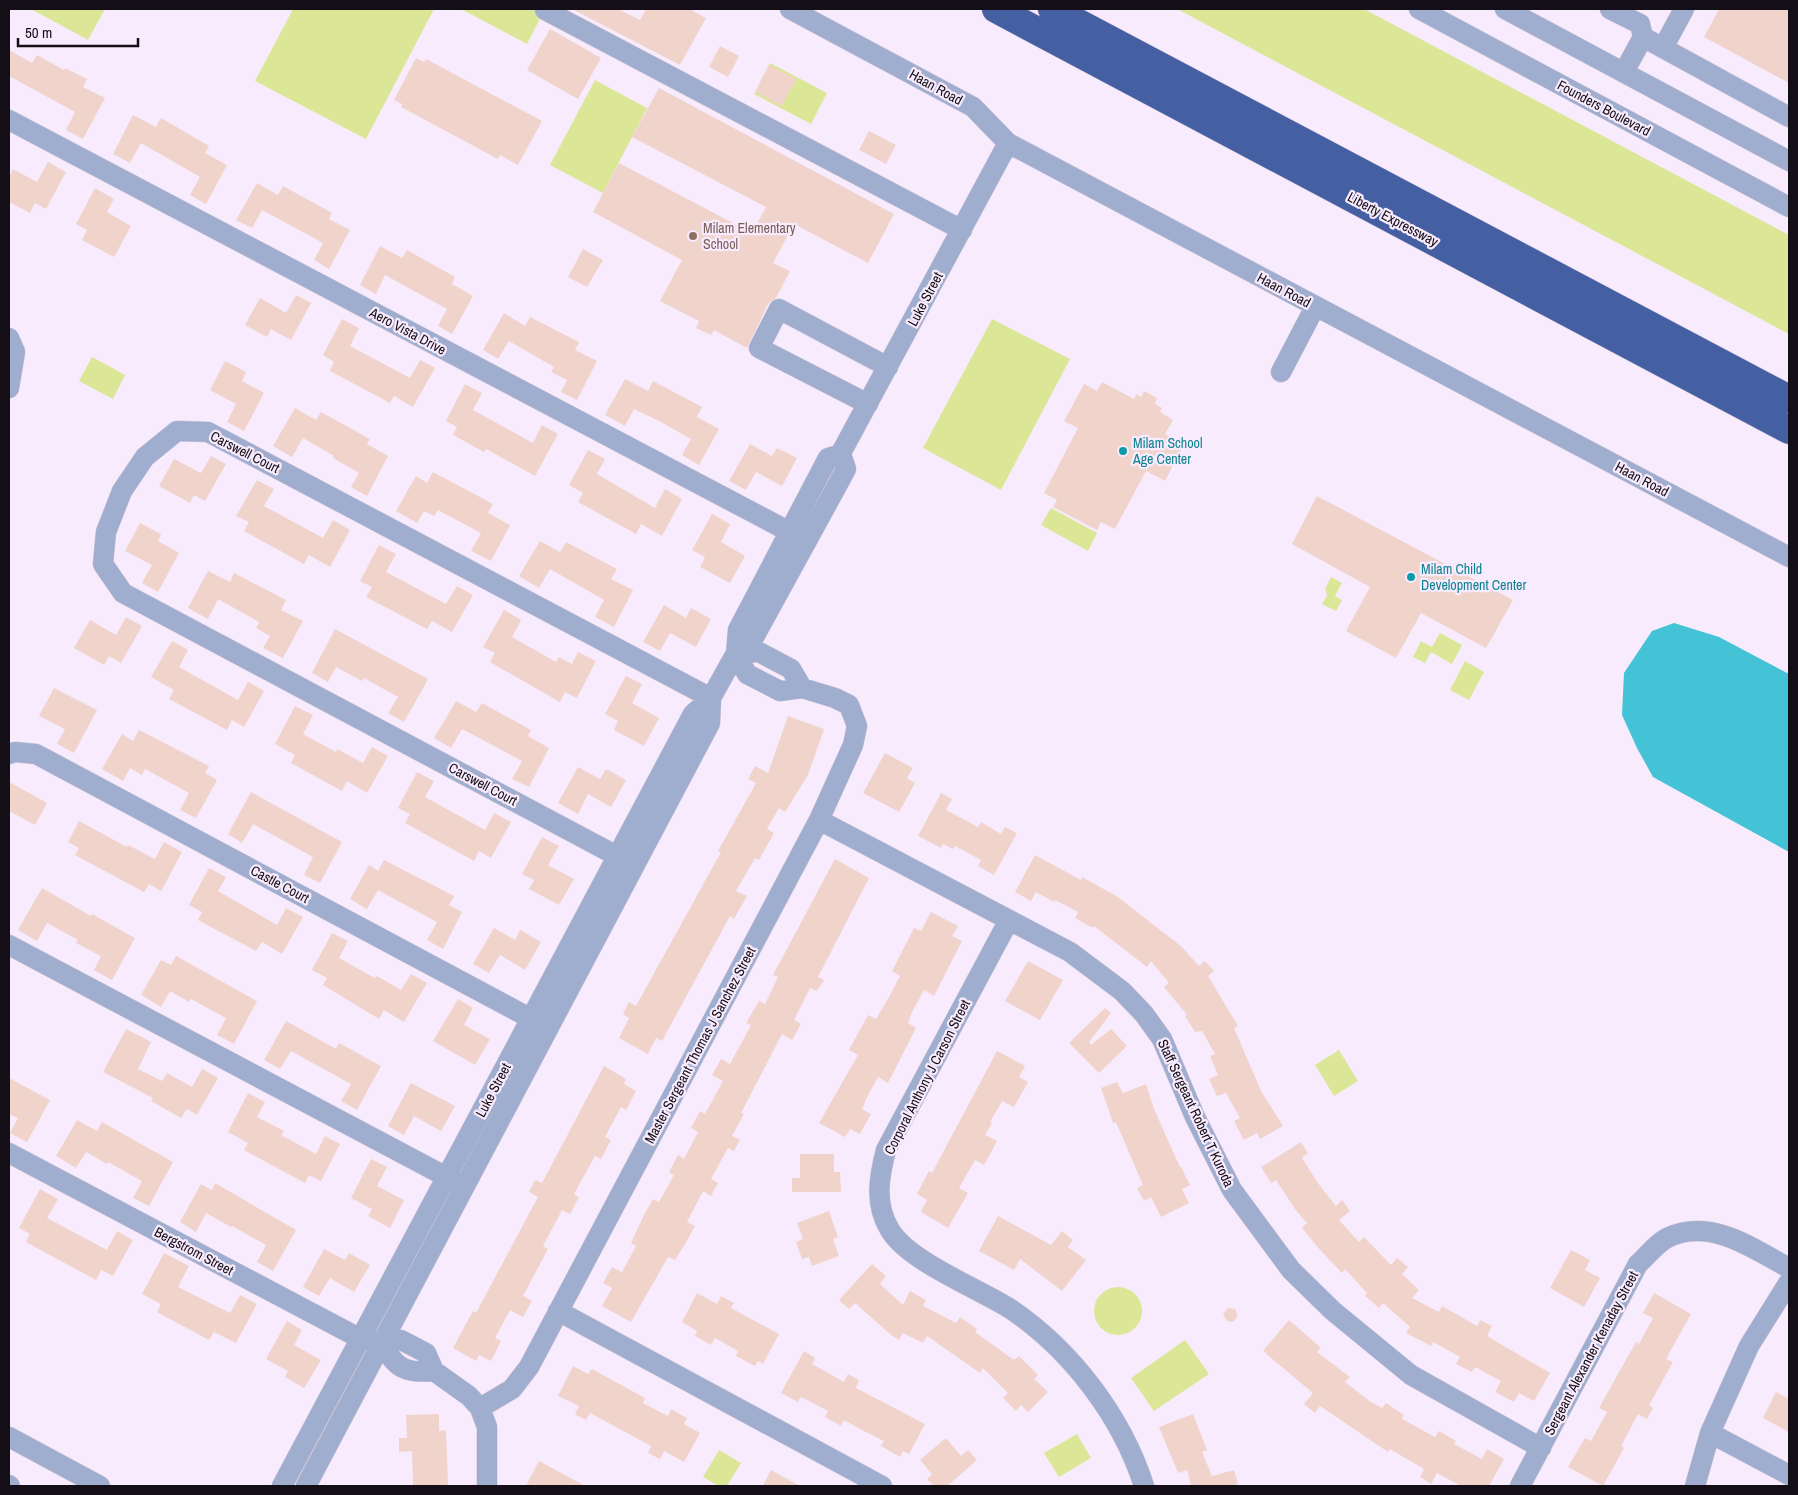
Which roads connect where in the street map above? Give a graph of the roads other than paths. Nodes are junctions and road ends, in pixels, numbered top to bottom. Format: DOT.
graph roads {
  1 [pos="790,9"];
  2 [pos="996,9"];
  3 [pos="1052,9"];
  4 [pos="1419,9"];
  5 [pos="1504,9"];
  6 [pos="1610,9"];
  7 [pos="1684,9"];
  8 [pos="545,10"];
  9 [pos="1643,37"];
  10 [pos="1663,48"];
  11 [pos="1624,72"];
  12 [pos="1789,116"];
  13 [pos="9,120"];
  14 [pos="1008,143"];
  15 [pos="1789,161"];
  16 [pos="1789,207"];
  17 [pos="962,230"];
  18 [pos="1315,307"];
  19 [pos="9,338"];
  20 [pos="888,367"];
  21 [pos="1281,372"];
  22 [pos="9,388"];
  23 [pos="1789,400"];
  24 [pos="868,404"];
  25 [pos="1789,430"];
  26 [pos="841,454"];
  27 [pos="789,532"];
  28 [pos="807,541"];
  29 [pos="1789,557"];
  30 [pos="736,653"];
  31 [pos="711,698"];
  32 [pos="9,754"];
  33 [pos="819,820"];
  34 [pos="617,856"];
  35 [pos="1009,920"];
  36 [pos="9,945"];
  37 [pos="540,1023"];
  38 [pos="9,1153"];
  39 [pos="455,1182"];
  40 [pos="1789,1268"];
  41 [pos="1789,1282"];
  42 [pos="558,1312"];
  43 [pos="361,1339"];
  44 [pos="382,1342"];
  45 [pos="480,1408"];
  46 [pos="1710,1433"];
  47 [pos="9,1438"];
  48 [pos="1541,1448"];
  49 [pos="1789,1475"];
  50 [pos="100,1486"];
  51 [pos="282,1486"];
  52 [pos="306,1486"];
  53 [pos="487,1486"];
  54 [pos="882,1486"];
  55 [pos="1144,1486"];
  56 [pos="1520,1486"];
  57 [pos="1695,1486"];
  1 -- 14 [label="street, Haan Road"];
  2 -- 25 [label="highway, Liberty Expressway"];
  3 -- 23 [label="highway, Liberty Expressway"];
  4 -- 16 [label="street, Founders Boulevard"];
  5 -- 11 [label="street"];
  6 -- 9 [label="street"];
  7 -- 10 [label="street"];
  8 -- 17 [label="street"];
  9 -- 10 [label="street"];
  9 -- 11 [label="street"];
  10 -- 12 [label="street"];
  11 -- 15 [label="street"];
  13 -- 27 [label="street, Aero Vista Drive"];
  14 -- 17 [label="street, Luke Street"];
  14 -- 18 [label="street, Haan Road"];
  17 -- 20 [label="street, Luke Street"];
  18 -- 21 [label="street"];
  18 -- 29 [label="street, Haan Road"];
  19 -- 22 [label="street"];
  20 -- 24 [label="street, Luke Street"];
  20 -- 24 [label="street"];
  24 -- 26 [label="street, Luke Street"];
  26 -- 27 [label="street, Luke Street"];
  26 -- 28 [label="street, Luke Street"];
  27 -- 28 [label="street, Aero Vista Drive"];
  27 -- 30 [label="street, Luke Street"];
  28 -- 30 [label="street, Luke Street"];
  30 -- 31 [label="street, Luke Street"];
  30 -- 33 [label="street, Master Sergeant Thomas J Sanchez Street"];
  31 -- 34 [label="street, Luke Street"];
  31 -- 34 [label="street, Carswell Court"];
  31 -- 37 [label="street, Luke Street"];
  32 -- 37 [label="street, Castle Court"];
  33 -- 35 [label="street, Staff Sergeant Robert T Kuroda"];
  33 -- 42 [label="street, Master Sergeant Thomas J Sanchez Street"];
  34 -- 37 [label="street, Luke Street"];
  35 -- 48 [label="street, Staff Sergeant Robert T Kuroda"];
  35 -- 55 [label="street, Corporal Anthony J Carson Street"];
  36 -- 39 [label="street"];
  37 -- 39 [label="street, Luke Street"];
  38 -- 43 [label="street, Bergstrom Street"];
  39 -- 43 [label="street, Luke Street"];
  39 -- 44 [label="street, Luke Street"];
  40 -- 48 [label="street, Sergeant Alexander Kenaday Street"];
  41 -- 46 [label="street"];
  42 -- 45 [label="street, Master Sergeant Thomas J Sanchez Street"];
  42 -- 54 [label="street"];
  43 -- 44 [label="street, Bergstrom Street"];
  43 -- 51 [label="street, Luke Street"];
  44 -- 45 [label="street"];
  44 -- 52 [label="street, Luke Street"];
  45 -- 53 [label="street"];
  46 -- 49 [label="street"];
  46 -- 57 [label="street"];
  47 -- 50 [label="street"];
  48 -- 56 [label="street, Sergeant Alexander Kenaday Street"];
}
